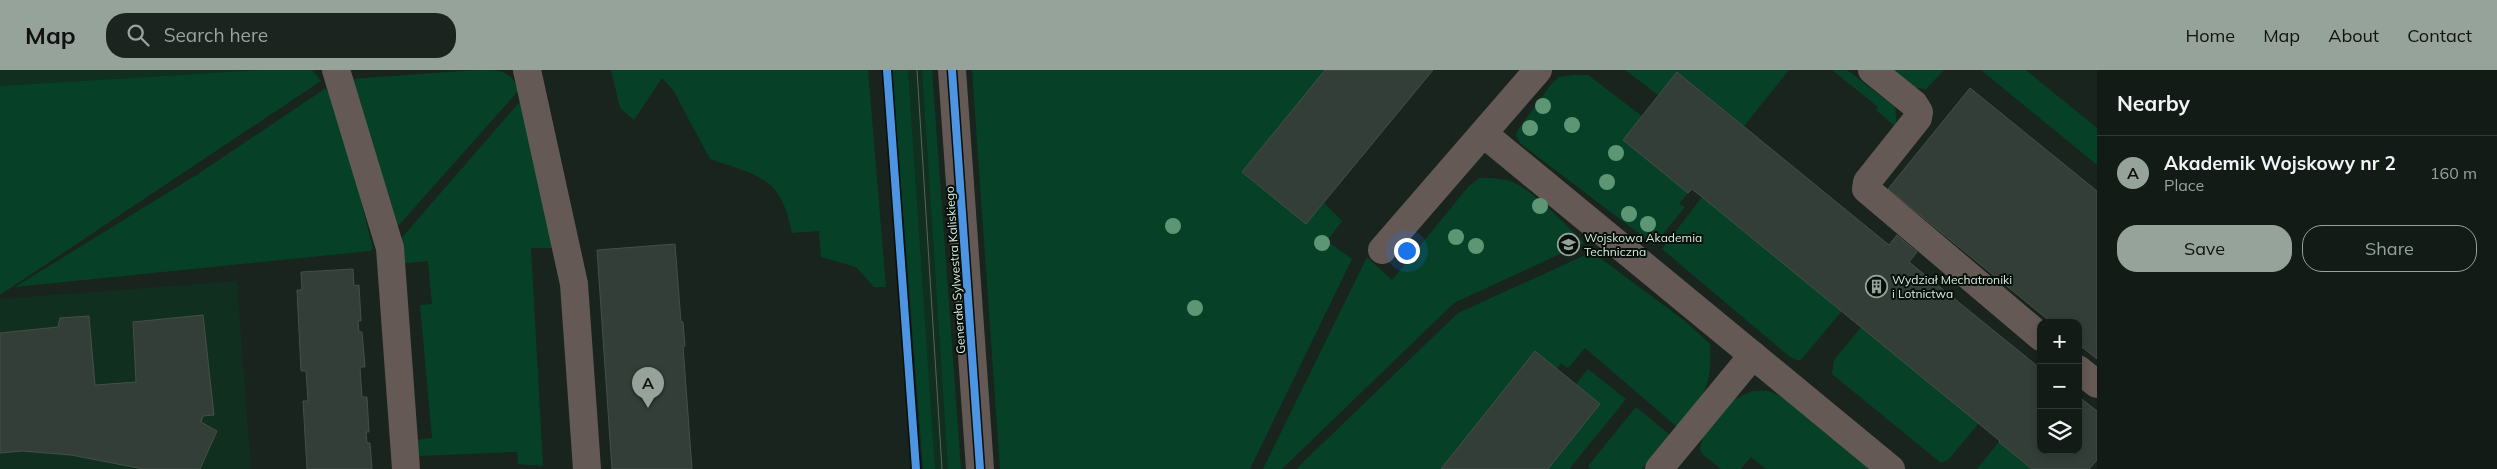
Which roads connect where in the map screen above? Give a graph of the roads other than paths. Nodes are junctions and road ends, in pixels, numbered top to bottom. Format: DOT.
graph roads {
  1 [pos="336,70"];
  2 [pos="527,70"];
  3 [pos="952,70"];
  4 [pos="1538,70"];
  5 [pos="1872,70"];
  6 [pos="1484,134"];
  7 [pos="1382,250"];
  8 [pos="2037,334"];
  9 [pos="1753,355"];
  10 [pos="2082,371"];
  11 [pos="2097,384"];
  12 [pos="406,469"];
  13 [pos="587,469"];
  14 [pos="980,469"];
  15 [pos="1659,469"];
  16 [pos="1891,469"];
  1 -- 12 [label="street"];
  2 -- 13 [label="street"];
  3 -- 14 [label="street, Generała Sylwestra Kaliskiego"];
  4 -- 6 [label="street"];
  5 -- 8 [label="street"];
  6 -- 7 [label="street"];
  6 -- 9 [label="street"];
  9 -- 15 [label="street"];
  9 -- 16 [label="street"];
  10 -- 11 [label="street"];
}
